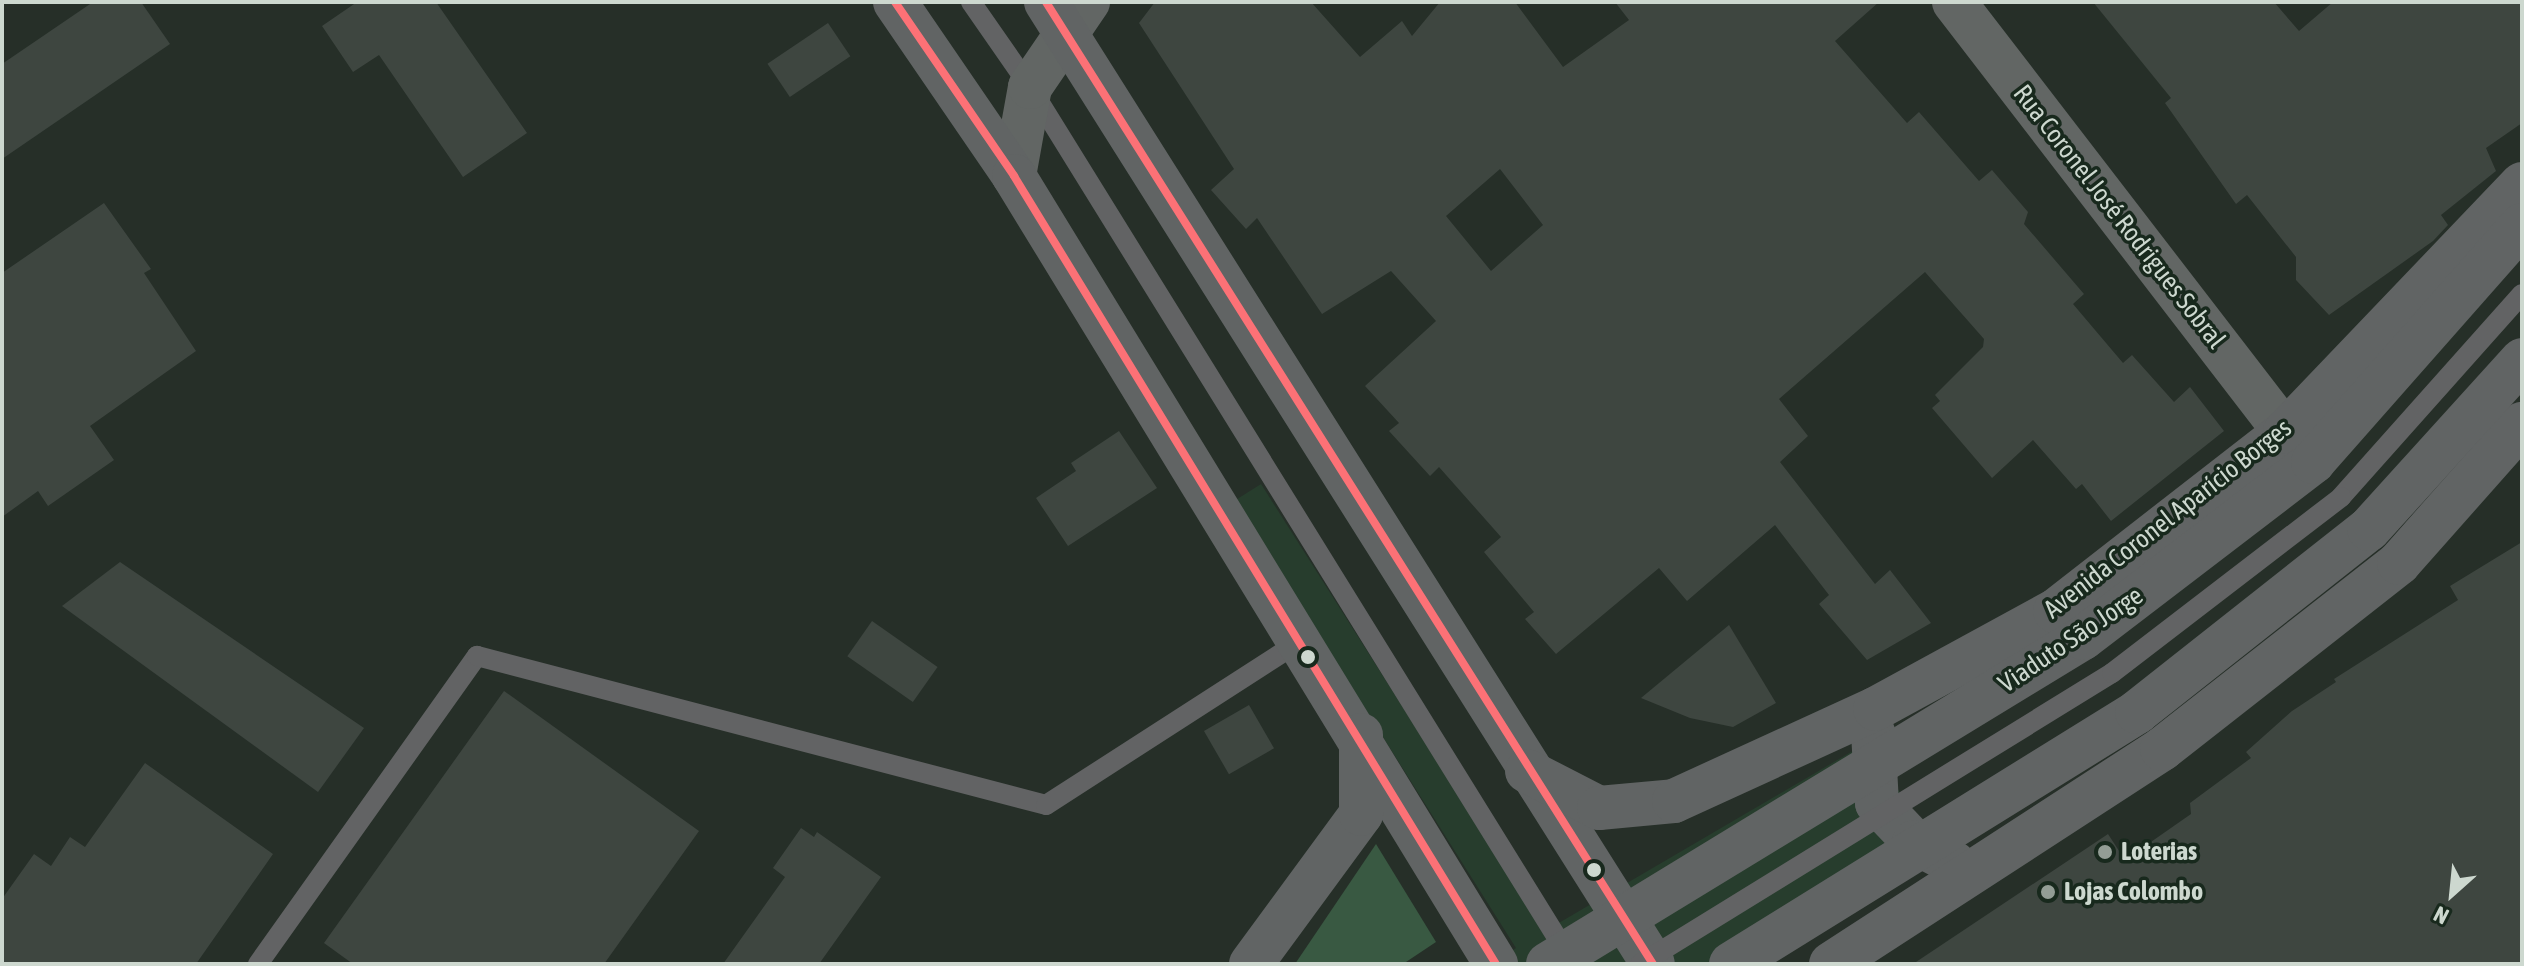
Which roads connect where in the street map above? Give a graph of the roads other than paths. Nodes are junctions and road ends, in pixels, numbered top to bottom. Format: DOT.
graph roads {
  1 [pos="895,2"];
  2 [pos="971,2"];
  3 [pos="1954,2"];
  4 [pos="1067,12"];
  5 [pos="1030,87"];
  6 [pos="1014,176"];
  7 [pos="2522,184"];
  8 [pos="2522,225"];
  9 [pos="2522,294"];
  10 [pos="2522,360"];
  11 [pos="2522,424"];
  12 [pos="2285,432"];
  13 [pos="1302,640"];
  14 [pos="1875,709"];
  15 [pos="1361,735"];
  16 [pos="1527,771"];
  17 [pos="1975,873"];
  18 [pos="258,964"];
  19 [pos="1251,964"];
  20 [pos="1496,964"];
  21 [pos="1548,964"];
  22 [pos="1573,964"];
  23 [pos="1640,964"];
  24 [pos="1653,964"];
  25 [pos="1731,964"];
  26 [pos="1831,964"];
  1 -- 6 [label="main road"];
  2 -- 5 [label="lane"];
  3 -- 12 [label="street, Rua Coronel José Rodrigues Sobral"];
  4 -- 5 [label="street"];
  4 -- 16 [label="main road"];
  5 -- 6 [label="street"];
  5 -- 22 [label="lane"];
  6 -- 13 [label="main road"];
  7 -- 12 [label="main road, Avenida Coronel Aparício Borges"];
  8 -- 21 [label="main road, Viaduto São Jorge, bridge"];
  9 -- 23 [label="lane, Viaduto São Jorge, bridge"];
  10 -- 25 [label="main road, bridge"];
  11 -- 17 [label="main road"];
  12 -- 14 [label="main road, Avenida Coronel Aparício Borges"];
  13 -- 15 [label="main road"];
  13 -- 18 [label="lane"];
  14 -- 16 [label="main road, Avenida Coronel Aparício Borges"];
  14 -- 17 [label="main road"];
  15 -- 19 [label="main road"];
  15 -- 20 [label="main road"];
  16 -- 24 [label="main road"];
  17 -- 26 [label="main road"];
}
